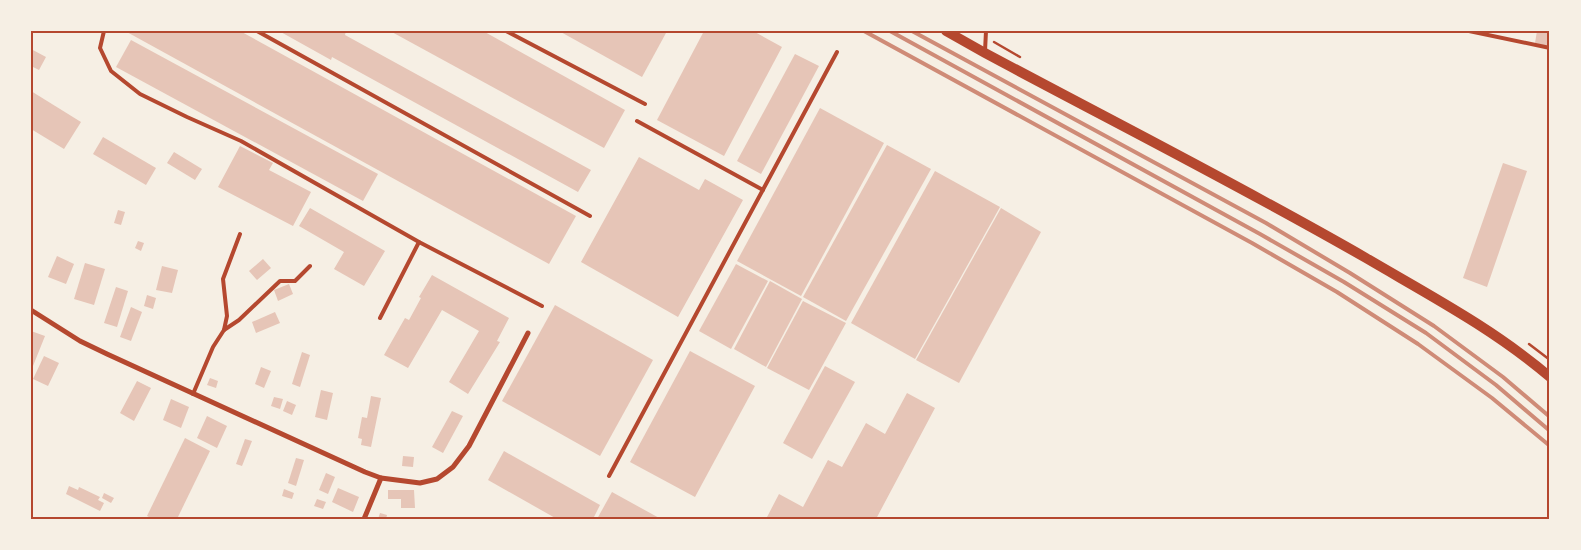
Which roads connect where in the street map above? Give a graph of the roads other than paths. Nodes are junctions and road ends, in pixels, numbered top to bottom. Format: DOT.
graph roads {
  1 [pos="104,31"];
  2 [pos="257,31"];
  3 [pos="506,31"];
  4 [pos="946,31"];
  5 [pos="986,31"];
  6 [pos="1469,31"];
  7 [pos="1550,48"];
  8 [pos="838,52"];
  9 [pos="985,54"];
  10 [pos="645,104"];
  11 [pos="637,121"];
  12 [pos="763,190"];
  13 [pos="590,216"];
  14 [pos="240,234"];
  15 [pos="419,242"];
  16 [pos="310,266"];
  17 [pos="542,306"];
  18 [pos="31,310"];
  19 [pos="380,318"];
  20 [pos="224,330"];
  21 [pos="528,332"];
  22 [pos="1550,378"];
  23 [pos="193,394"];
  24 [pos="609,476"];
  25 [pos="381,478"];
  26 [pos="364,519"];
  1 -- 15 [label="lane"];
  2 -- 13 [label="lane"];
  3 -- 10 [label="lane"];
  4 -- 9 [label="main road"];
  5 -- 9 [label="lane"];
  6 -- 7 [label="lane"];
  8 -- 12 [label="lane"];
  9 -- 22 [label="main road"];
  11 -- 12 [label="lane"];
  12 -- 24 [label="lane"];
  14 -- 20 [label="lane"];
  15 -- 17 [label="lane"];
  15 -- 19 [label="lane"];
  16 -- 20 [label="lane"];
  18 -- 23 [label="street"];
  20 -- 23 [label="lane"];
  21 -- 25 [label="street"];
  23 -- 25 [label="street"];
  25 -- 26 [label="street"];
}
